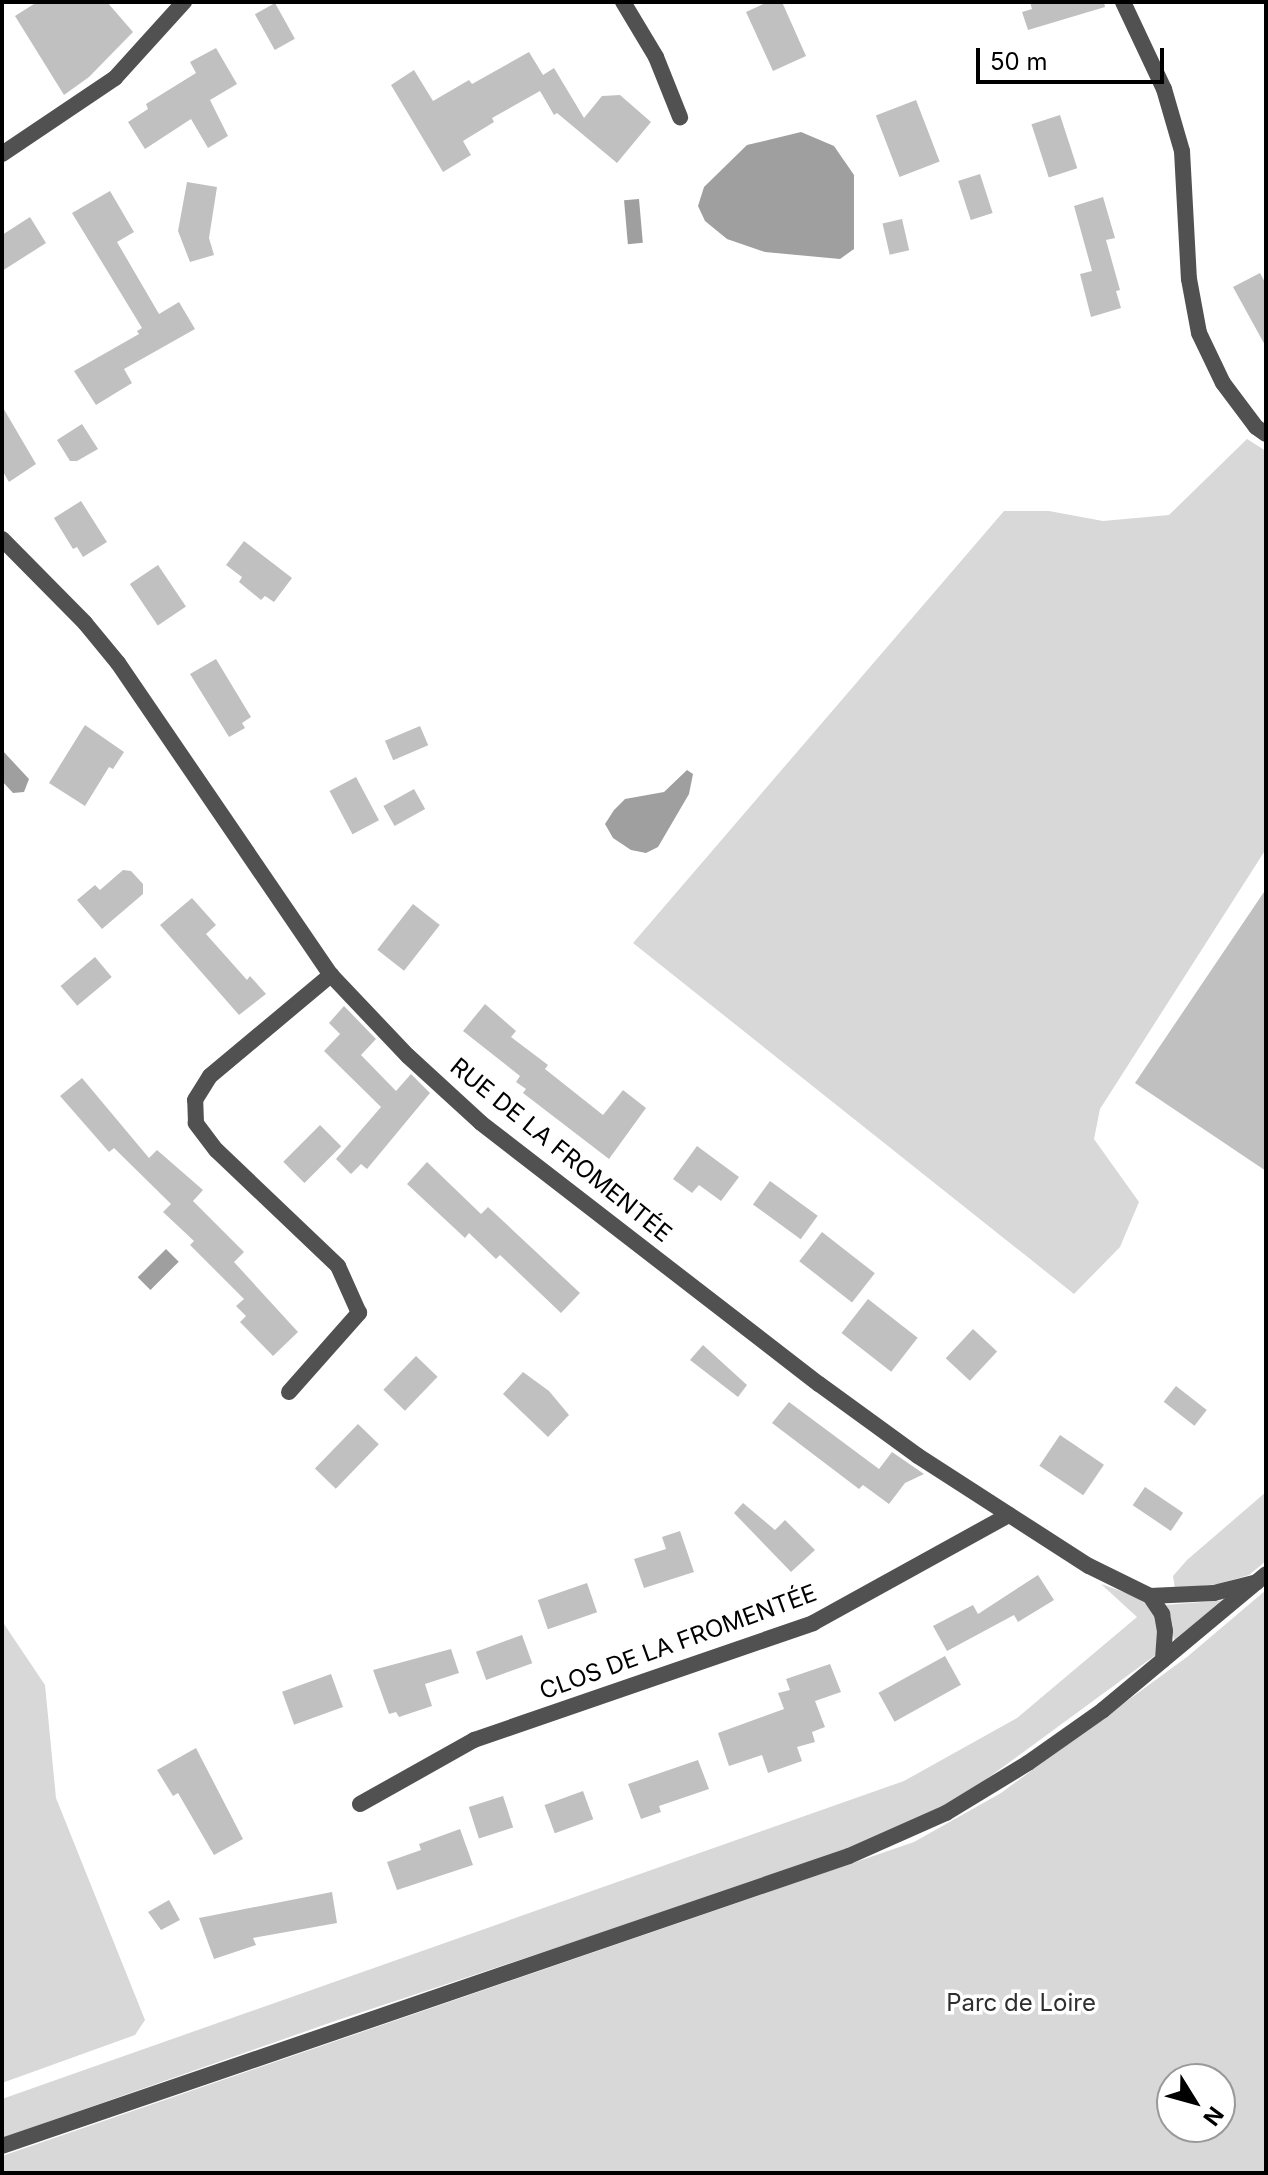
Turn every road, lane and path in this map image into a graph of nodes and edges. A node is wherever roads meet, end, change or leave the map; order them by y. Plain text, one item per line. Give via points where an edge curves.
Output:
1 (184, 2) edge
2 (623, 2) edge
3 (1123, 2) edge
4 (680, 117) dead end
5 (2, 154) edge
6 (1266, 434) edge
7 (2, 539) edge
8 (331, 975) junction
9 (289, 1392) dead end
10 (1009, 1515) junction
11 (1262, 1578) edge
12 (1150, 1596) junction
13 (1163, 1660) junction
14 (360, 1804) dead end
15 (2, 2146) edge

1 - 5 street via 115,78
2 - 4 street via 656,57
3 - 6 street via 1164,89 1182,151 1189,279 1199,333 1223,383
7 - 8 street, RUE DE LA FROMENTÉE via 118,663
8 - 9 street via 210,1076 195,1100 196,1123 209,1141 338,1266 359,1313
8 - 10 street, RUE DE LA FROMENTÉE via 481,1123 819,1384
10 - 12 street, RUE DE LA FROMENTÉE via 1089,1566
10 - 14 street, CLOS DE LA FROMENTÉE via 813,1623 474,1740
11 - 12 street, RUE DE LA FROMENTÉE via 1214,1593
11 - 13 street
12 - 13 street via 1162,1614
13 - 15 street via 1103,1710 996,1784 946,1813 849,1856

